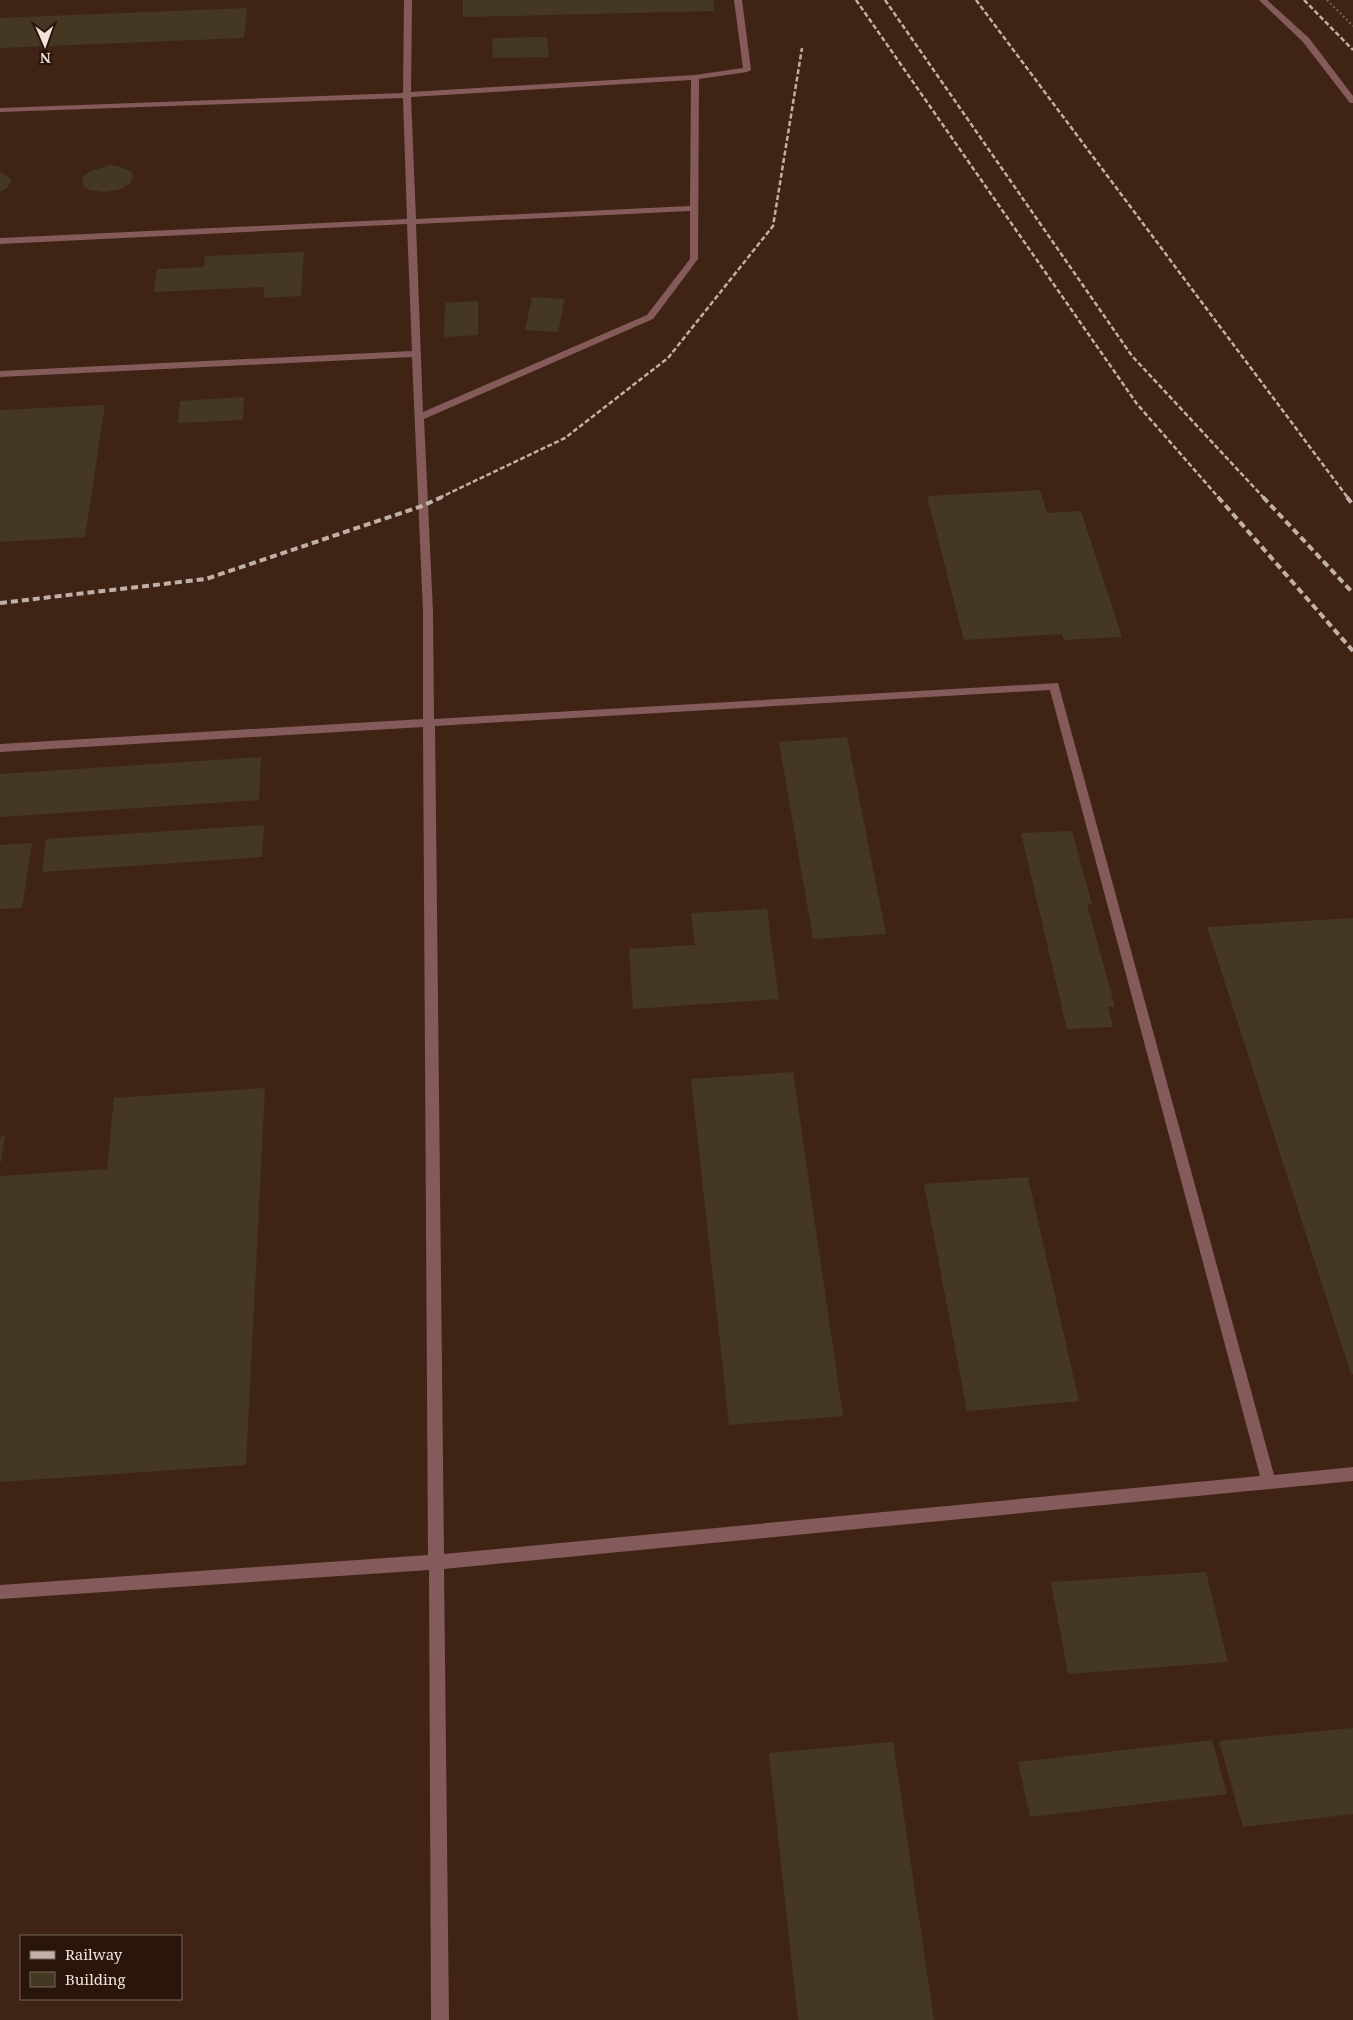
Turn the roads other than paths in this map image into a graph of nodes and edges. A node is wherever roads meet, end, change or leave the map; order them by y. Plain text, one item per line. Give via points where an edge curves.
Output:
1 (408, 0) edge
2 (738, 0) edge
3 (1262, 0) edge
4 (695, 77) junction
5 (407, 95) junction
6 (1353, 101) edge
7 (0, 110) edge
8 (694, 208) junction
9 (413, 222) junction
10 (0, 241) edge
11 (417, 354) junction
12 (0, 374) edge
13 (418, 418) junction
14 (430, 722) junction
15 (0, 748) edge
16 (1353, 1474) edge
17 (1269, 1482) junction
18 (436, 1562) junction
19 (0, 1592) edge
20 (440, 2020) edge

1 - 5 lane
2 - 4 lane via 747,70
3 - 6 lane via 1306,40
4 - 5 lane
4 - 8 lane
5 - 7 lane
5 - 9 lane
8 - 9 lane
8 - 13 lane via 694,259 650,317
9 - 10 lane
9 - 11 lane
11 - 12 lane
11 - 13 lane
13 - 14 lane
14 - 15 lane
14 - 17 lane via 1054,686
14 - 18 lane via 428,837
16 - 17 lane
17 - 18 lane
18 - 19 lane
18 - 20 lane

